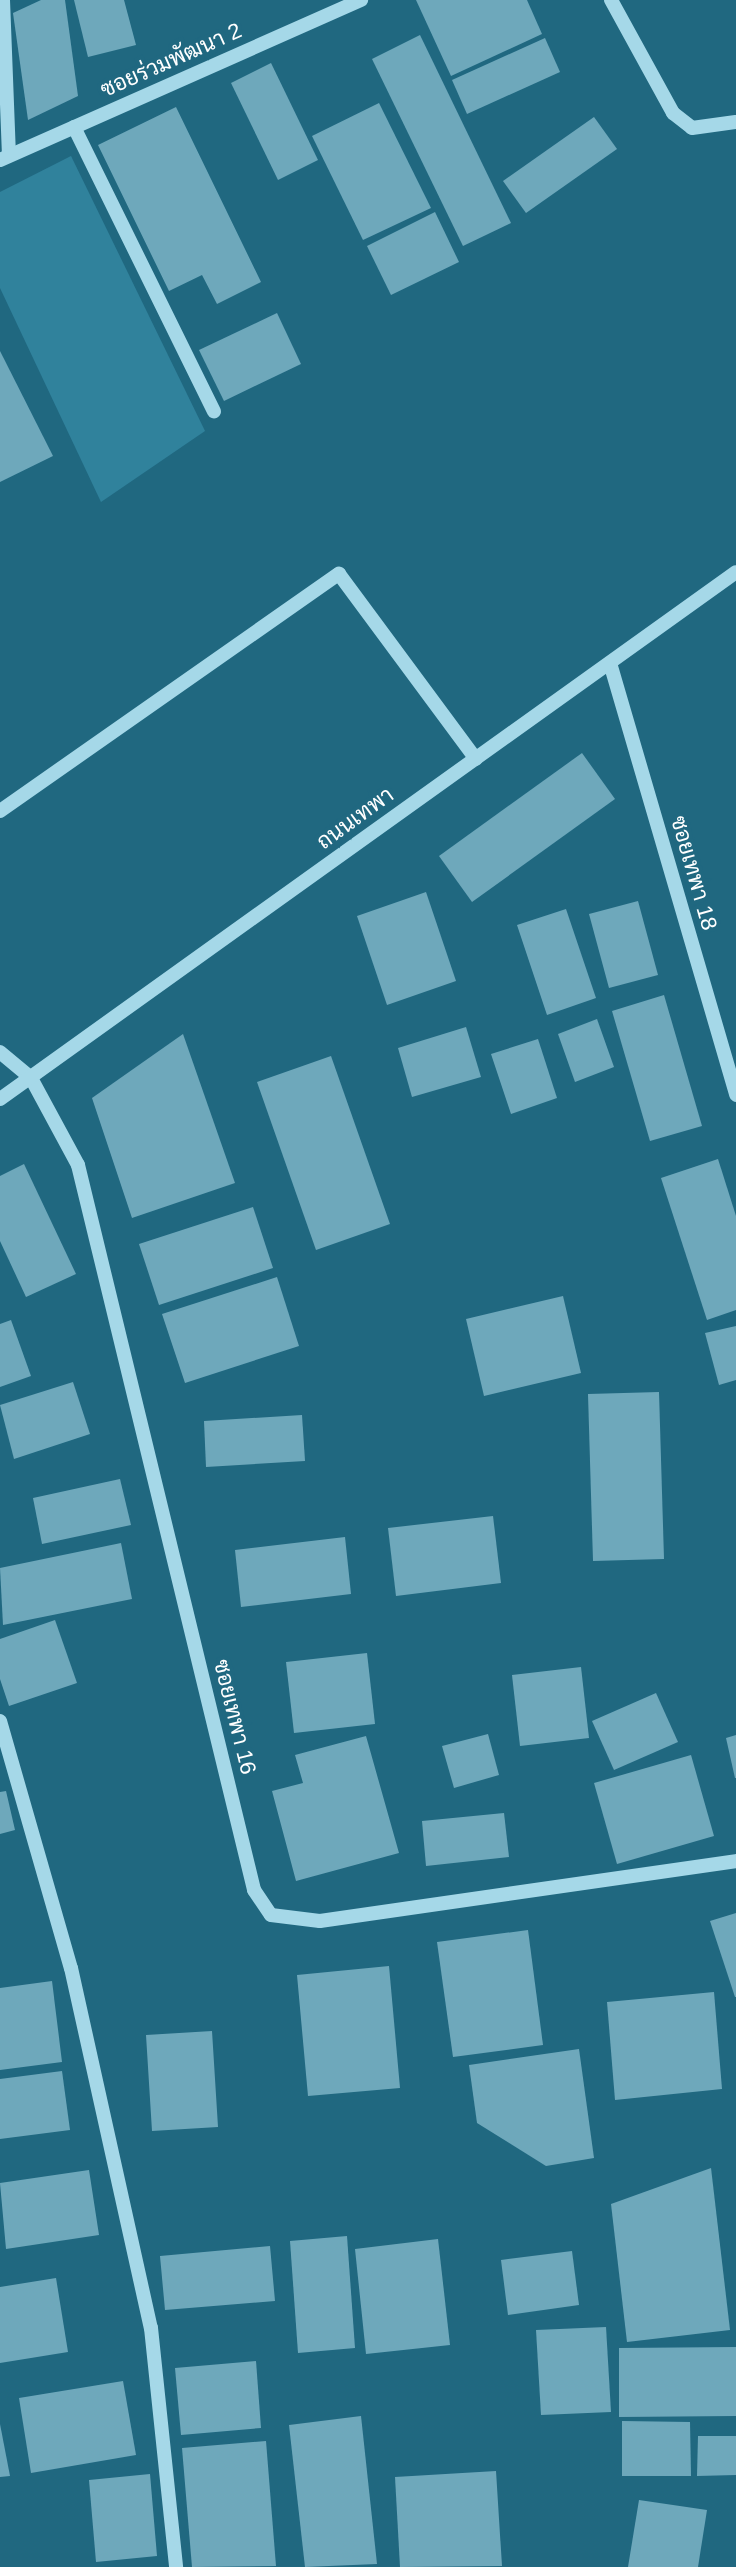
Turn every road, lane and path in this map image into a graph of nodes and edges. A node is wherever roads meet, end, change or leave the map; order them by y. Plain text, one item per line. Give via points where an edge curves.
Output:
1 (3, 0) edge
2 (361, 0) edge
3 (611, 0) edge
4 (736, 122) edge
5 (74, 127) junction
6 (5, 158) edge
7 (214, 411) dead end
8 (736, 572) edge
9 (610, 663) junction
10 (476, 759) junction
11 (0, 811) edge
12 (0, 1052) edge
13 (31, 1078) junction
14 (736, 1095) edge
15 (0, 1099) edge
16 (0, 1721) edge
17 (736, 1861) edge
18 (176, 2567) edge

1 - 6 street
2 - 5 street, ซอยร่วมพัฒนา 2
3 - 4 street via 673,113 692,128
5 - 6 street, ซอยร่วมพัฒนา 2
5 - 7 street
8 - 9 street, ถนนเทพา
9 - 10 street, ถนนเทพา
9 - 14 street, ซอยเทพา 18
10 - 11 street via 339,574
10 - 13 street, ถนนเทพา
12 - 13 street
13 - 15 street, ถนนเทพา
13 - 17 street, ซอยเทพา 16 via 78,1165 254,1890 271,1915 320,1921
16 - 18 street via 71,1968 151,2328

